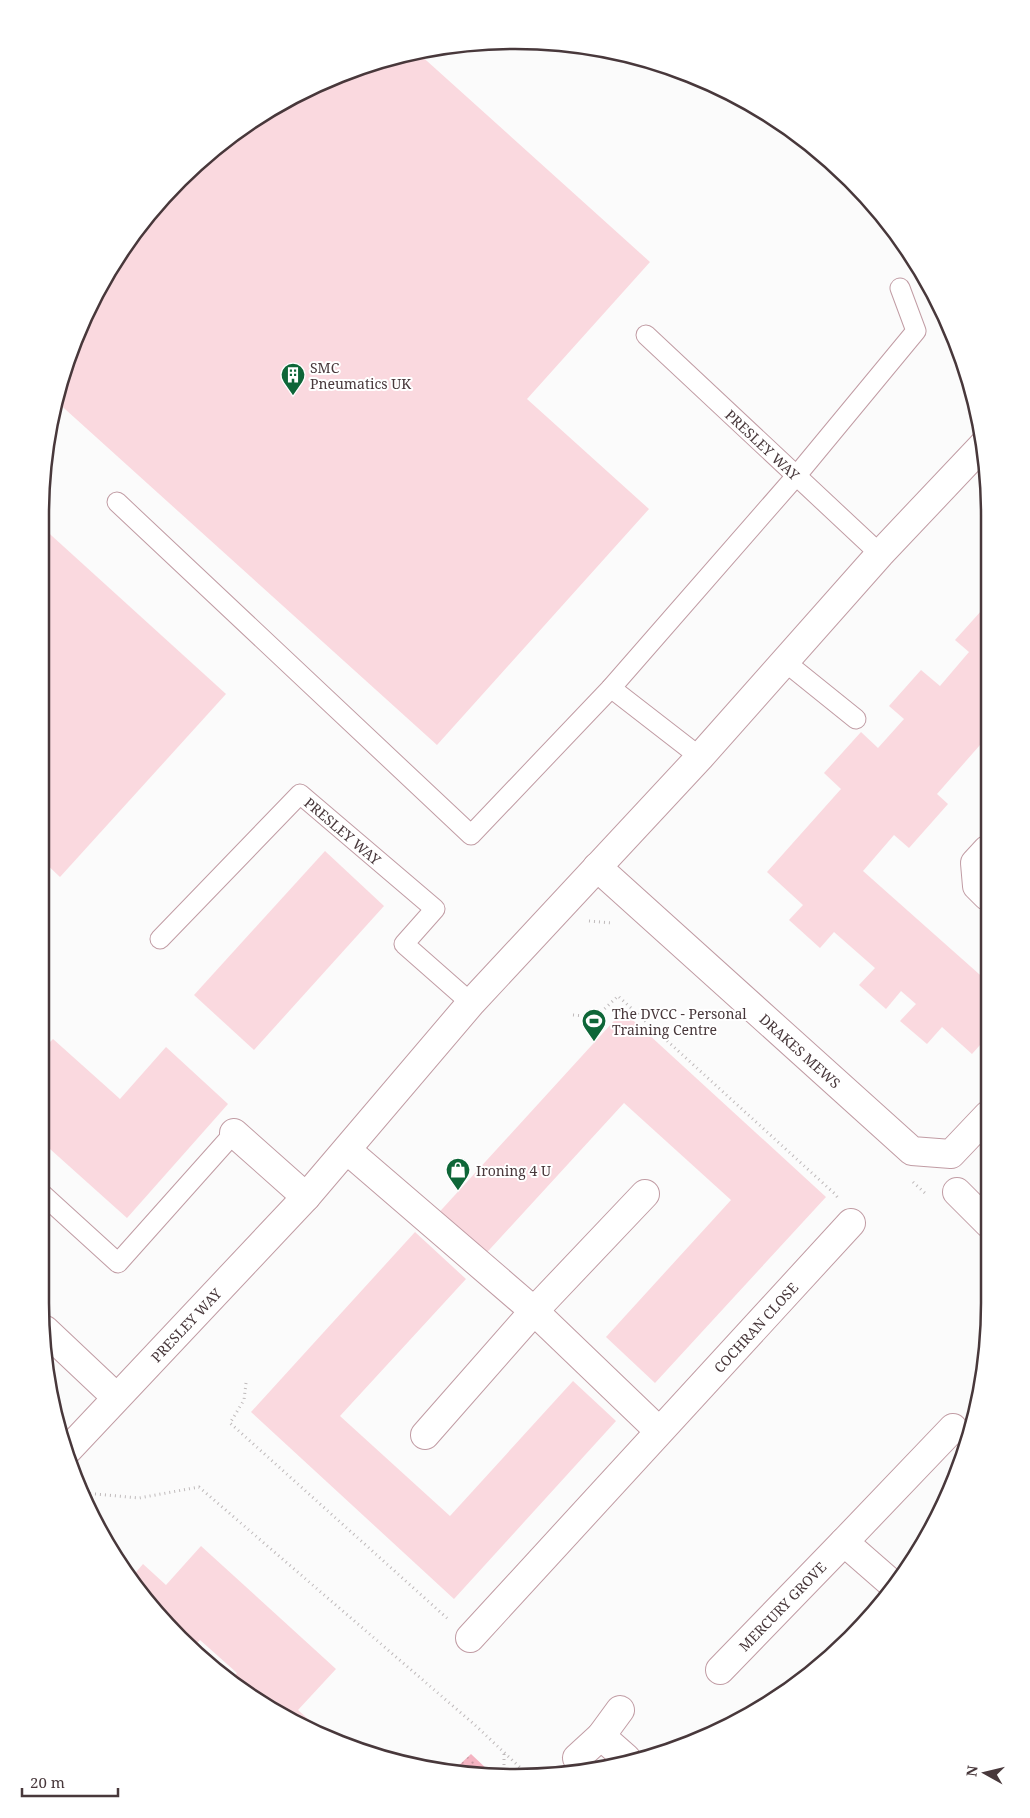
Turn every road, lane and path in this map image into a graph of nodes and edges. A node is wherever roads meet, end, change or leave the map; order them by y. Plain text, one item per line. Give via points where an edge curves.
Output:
1 (900, 288) dead end
2 (646, 335) dead end
3 (977, 452) edge
4 (797, 475) junction
5 (117, 502) dead end
6 (880, 554) junction
7 (784, 661) junction
8 (611, 688) junction
9 (856, 719) dead end
10 (700, 757) junction
11 (981, 856) edge
12 (597, 867) junction
13 (981, 890) edge
14 (160, 939) dead end
15 (470, 1003) junction
16 (573, 1015) dead end
17 (981, 1122) edge
18 (234, 1133) joint
19 (347, 1150) junction
20 (957, 1192) dead end
21 (645, 1194) dead end
22 (306, 1197) junction
23 (49, 1200) edge
24 (981, 1216) edge
25 (851, 1223) joint
26 (534, 1312) junction
27 (50, 1336) edge
28 (246, 1383) dead end
29 (116, 1397) junction
30 (953, 1428) dead end
31 (659, 1431) junction
32 (425, 1435) dead end
33 (71, 1446) edge
34 (90, 1493) edge
35 (844, 1542) junction
36 (889, 1581) edge
37 (470, 1638) joint
38 (720, 1670) dead end
39 (620, 1710) dead end
40 (601, 1736) junction
41 (504, 1753) junction
42 (624, 1756) edge
43 (577, 1758) dead end
44 (504, 1769) edge
45 (521, 1769) edge

1 - 4 lane via 916,331
2 - 4 lane, PRESLEY WAY
3 - 6 street, PRESLEY WAY
4 - 6 lane, PRESLEY WAY
4 - 8 lane
5 - 8 lane via 471,835
6 - 7 street, PRESLEY WAY
7 - 9 lane
7 - 10 street, PRESLEY WAY
8 - 10 lane
10 - 12 street, PRESLEY WAY
11 - 13 street via 975,863 977,886
12 - 15 street, PRESLEY WAY
12 - 17 street, DRAKES MEWS via 912,1151 951,1154
14 - 15 lane, PRESLEY WAY via 300,794 435,909 404,944
15 - 19 street, PRESLEY WAY
16 - 25 path via 596,1017 618,996 835,1194
18 - 22 street
18 - 23 lane via 118,1263
19 - 22 street, PRESLEY WAY
19 - 26 street
20 - 24 street
21 - 26 street
22 - 29 street, PRESLEY WAY
25 - 31 street, COCHRAN CLOSE
26 - 31 street
26 - 32 street
27 - 29 street
28 - 37 path via 244,1400 230,1423
29 - 33 street, PRESLEY WAY
30 - 35 street, MERCURY GROVE
31 - 37 street, COCHRAN CLOSE
34 - 41 path via 139,1498 199,1487
35 - 36 street
35 - 38 street, MERCURY GROVE
39 - 40 street
40 - 42 street
40 - 43 street
41 - 44 path
41 - 45 path

